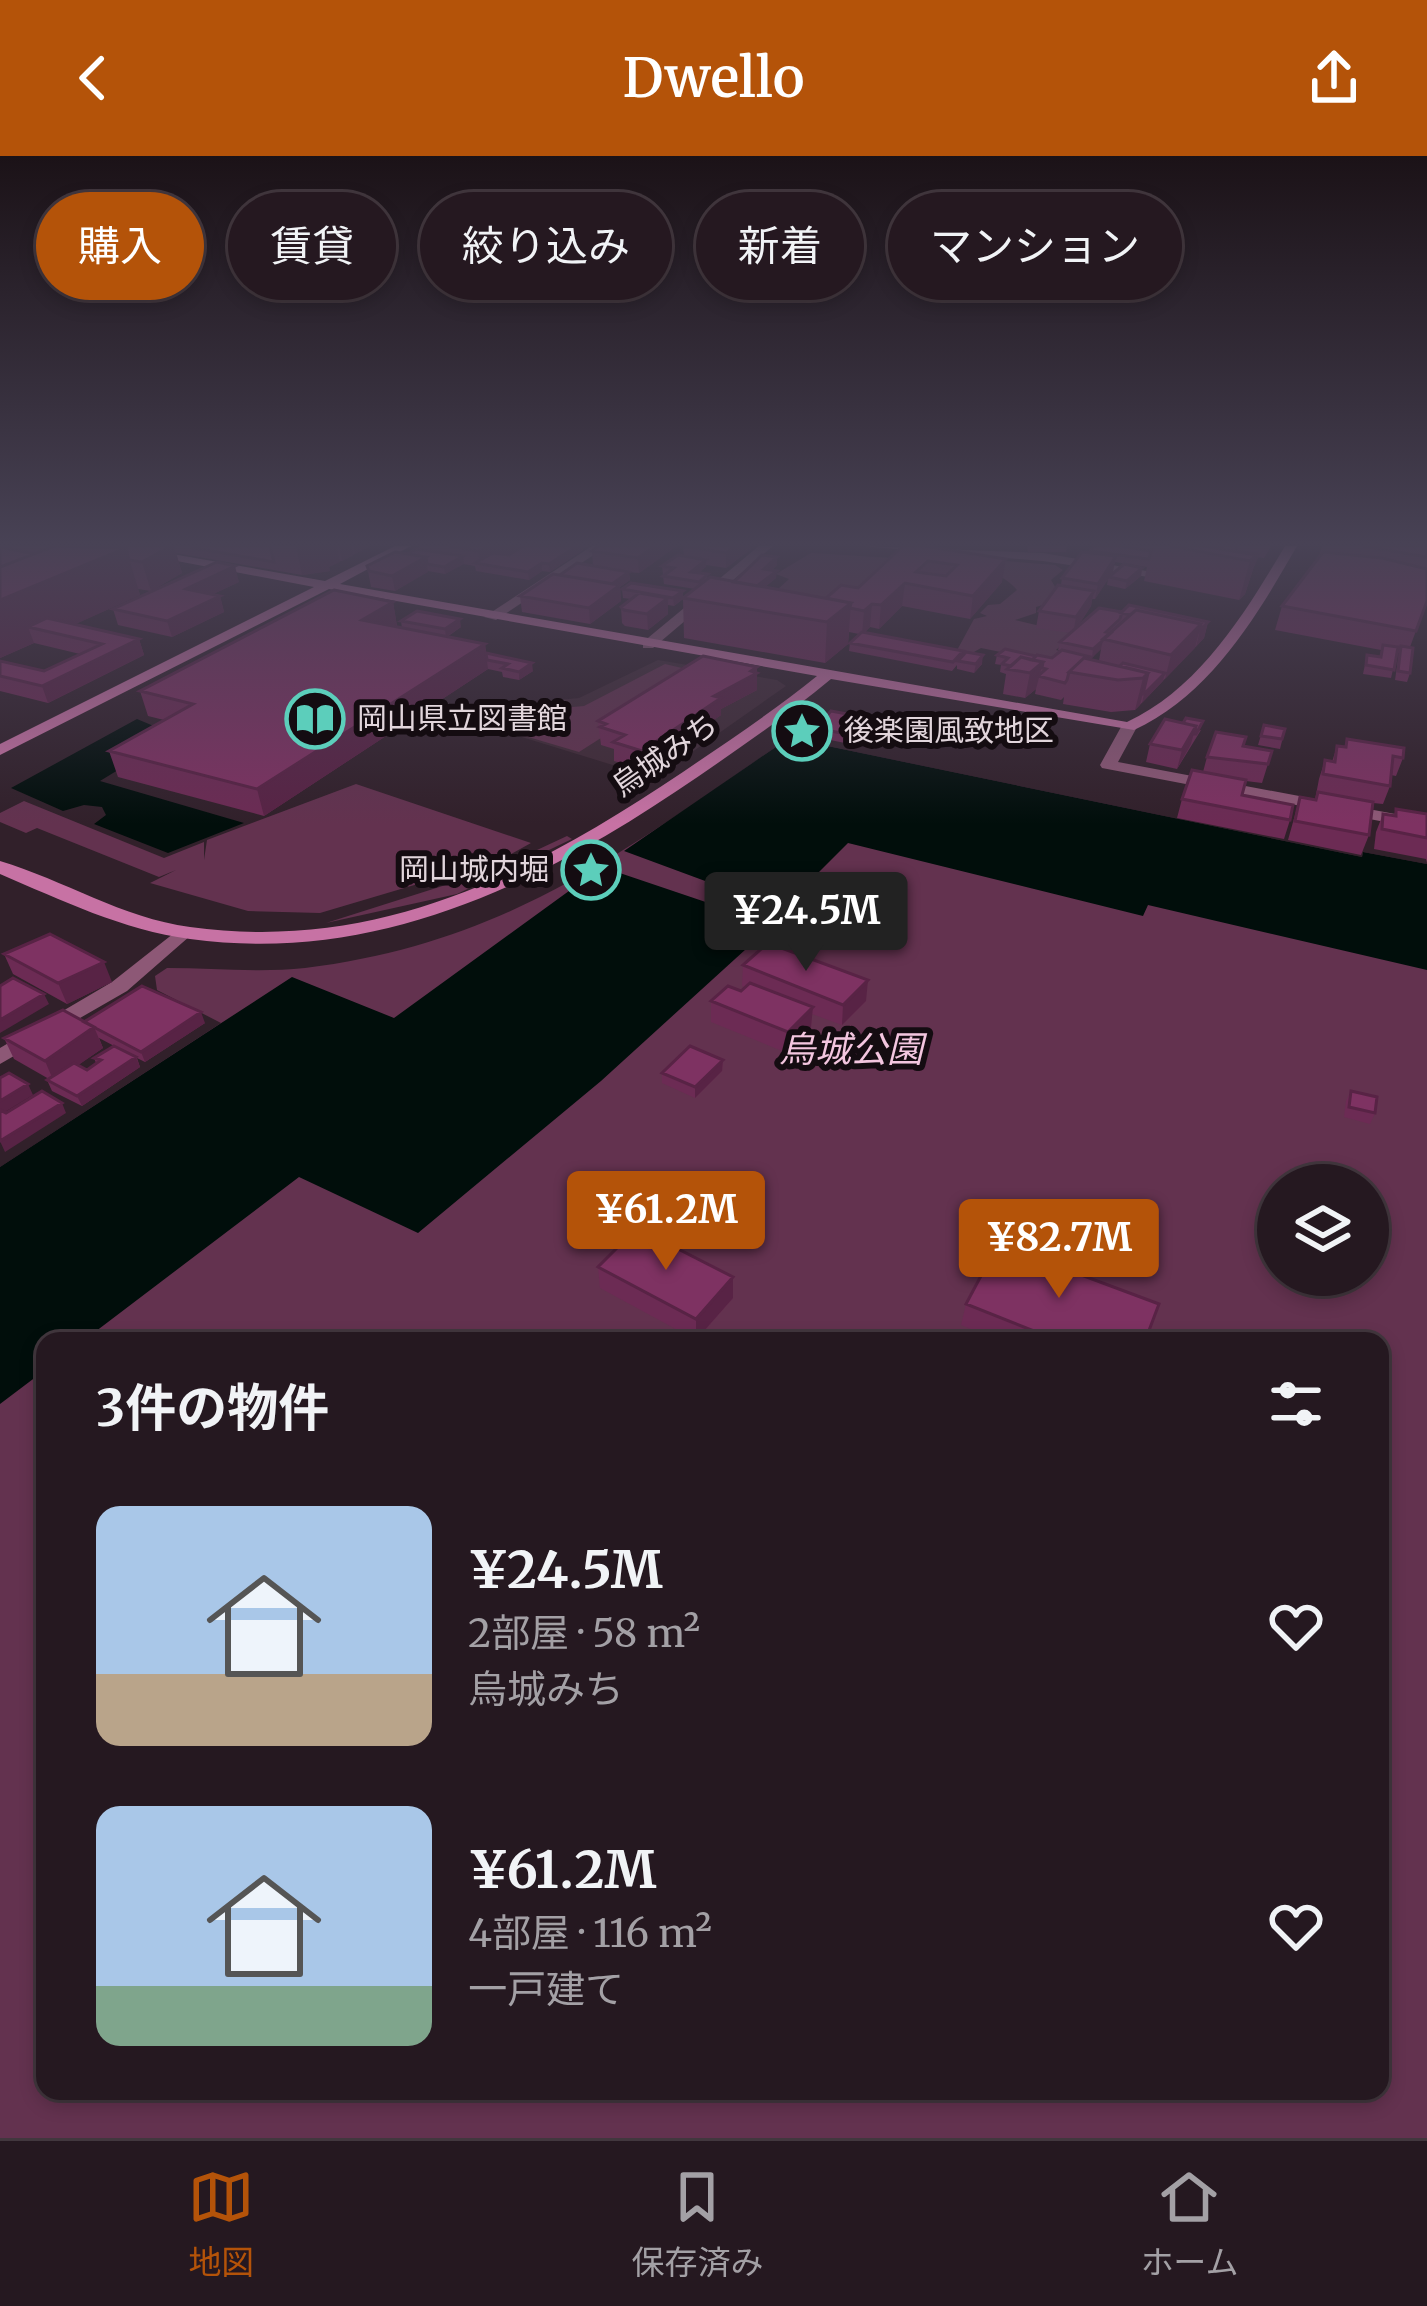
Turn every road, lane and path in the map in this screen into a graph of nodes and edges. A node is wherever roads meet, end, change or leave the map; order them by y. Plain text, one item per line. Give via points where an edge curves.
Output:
1 (222, 638) edge
2 (612, 638) edge
3 (656, 638) edge
4 (1229, 638) edge
5 (648, 645) junction
6 (826, 676) junction
7 (1129, 727) junction
8 (0, 750) edge
9 (1427, 825) edge
10 (0, 867) edge
11 (183, 932) junction
12 (0, 1057) edge

1 - 8 street
2 - 5 street
3 - 5 street
4 - 7 street via 1155,719
5 - 6 street
6 - 7 street
6 - 11 street, 烏城みち via 609,830 457,906 304,938
7 - 9 street via 1108,765
10 - 11 street, 烏城みち via 104,911
11 - 12 street via 117,990

